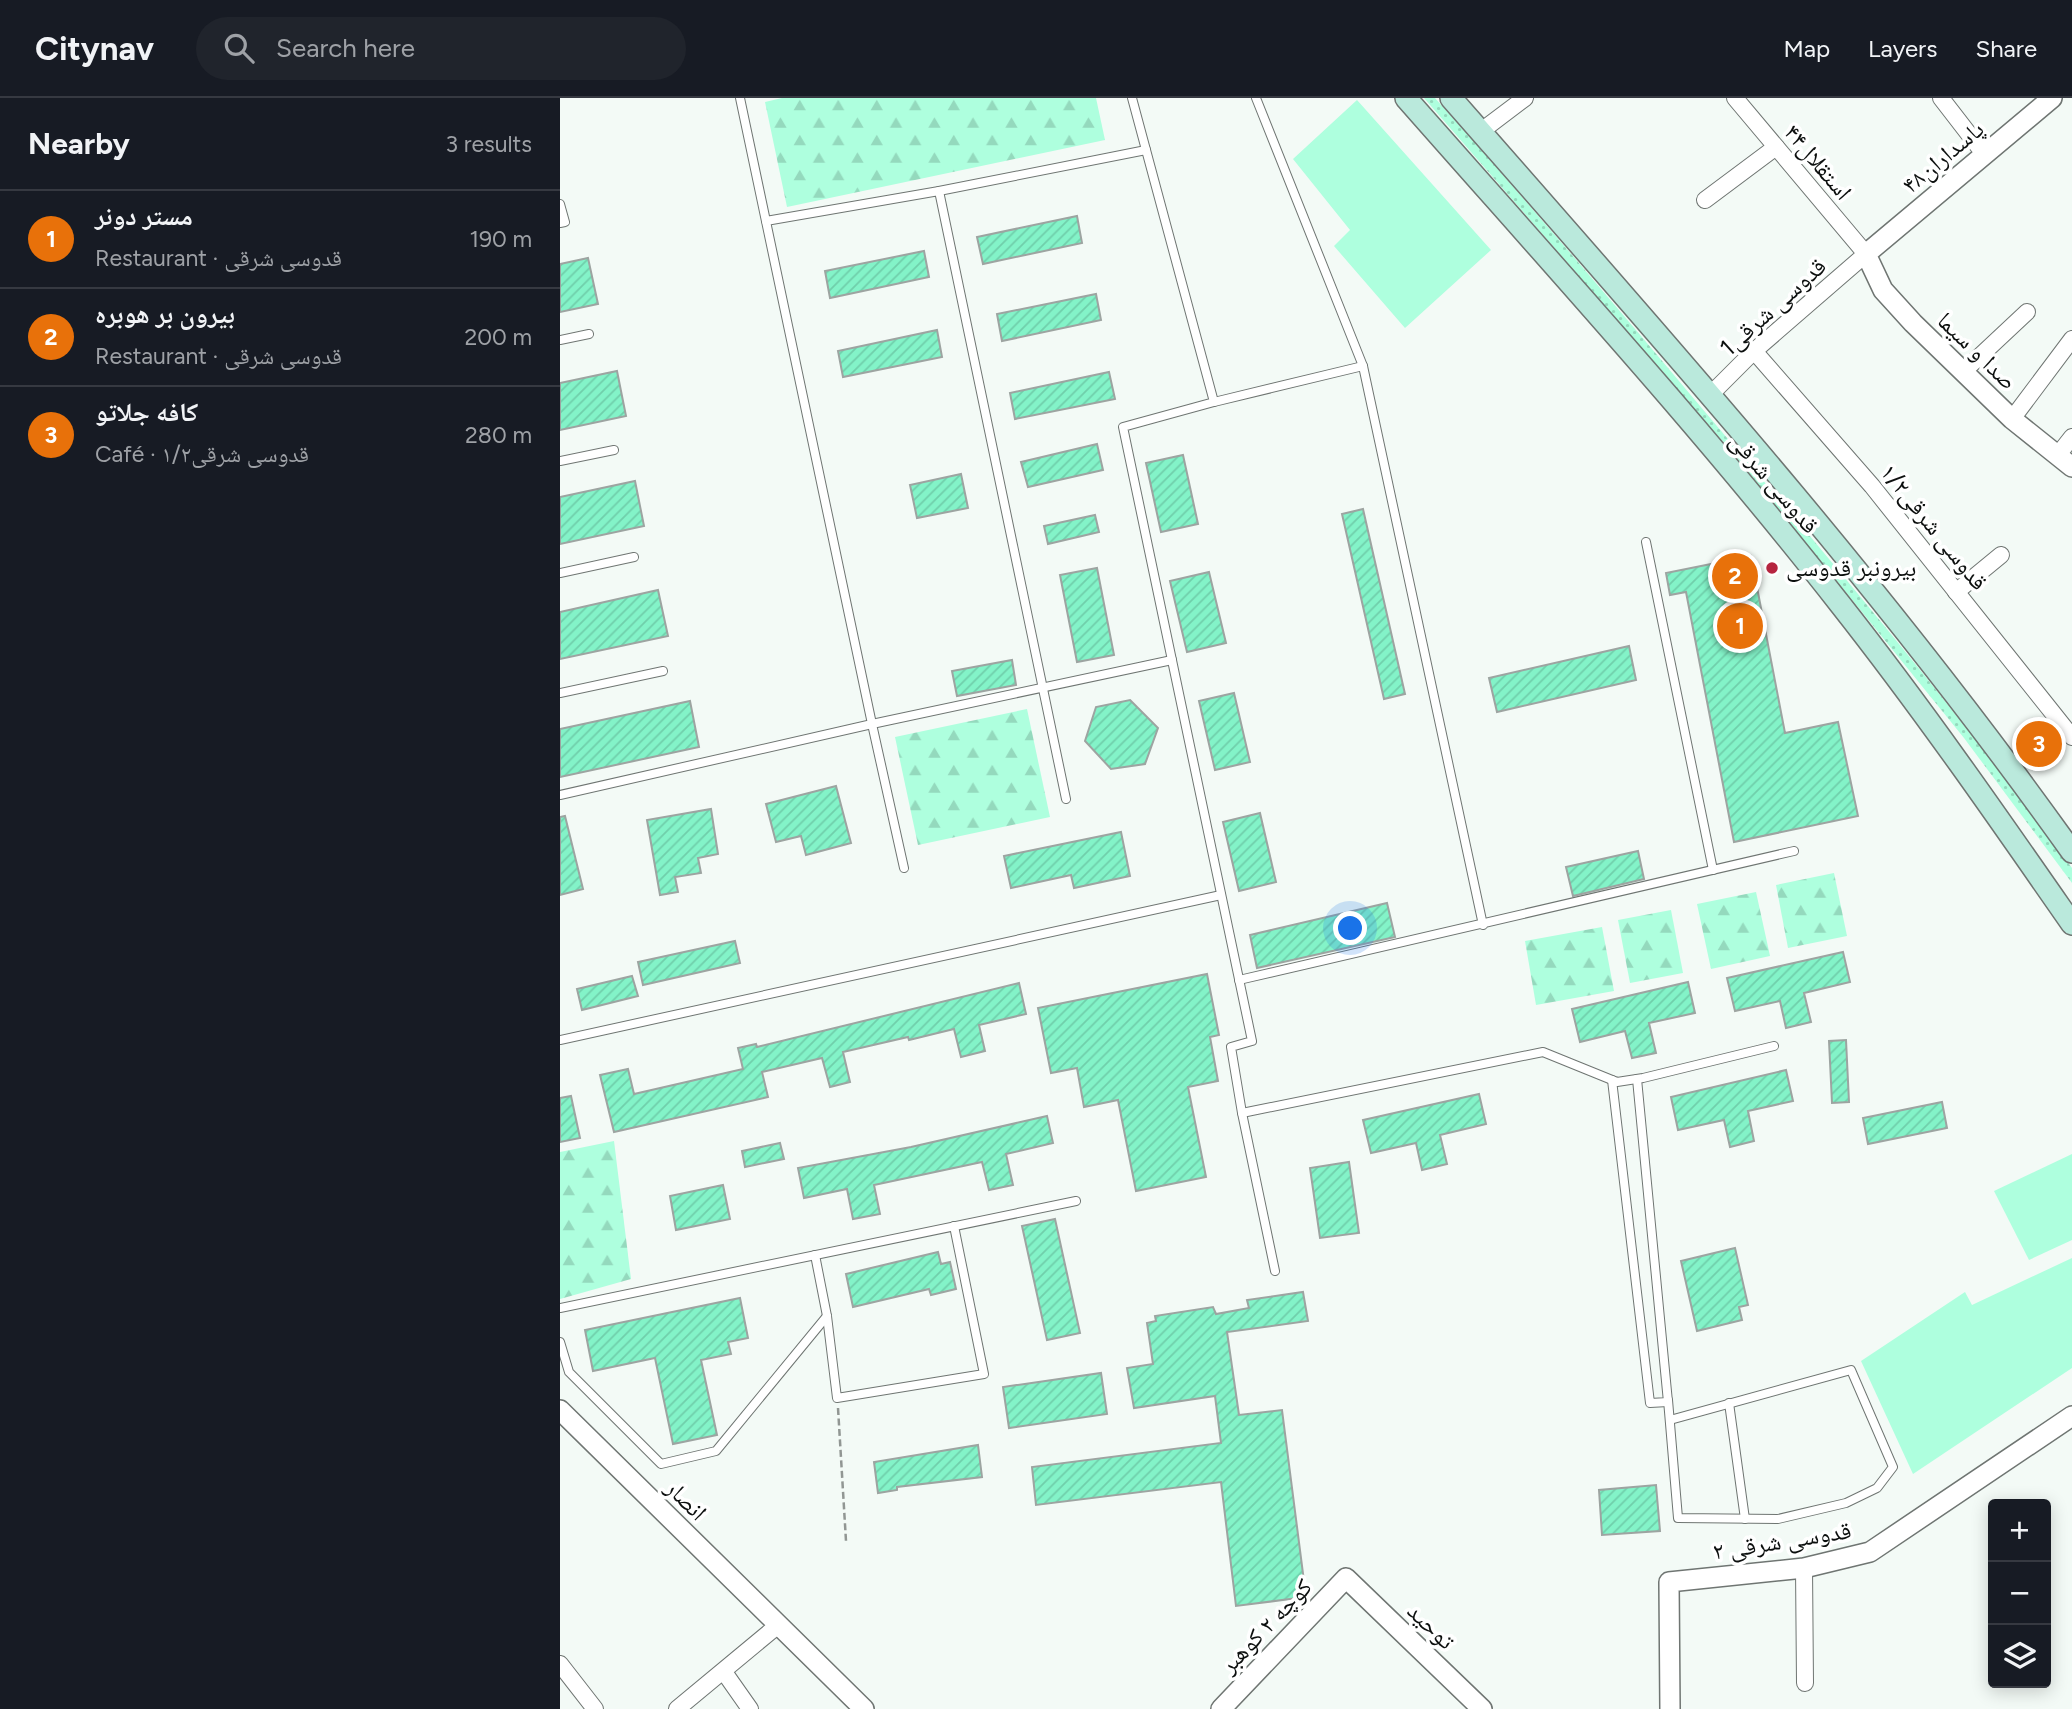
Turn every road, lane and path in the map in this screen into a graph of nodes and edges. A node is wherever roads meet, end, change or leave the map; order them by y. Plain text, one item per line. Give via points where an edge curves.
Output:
1 (740, 98) edge
2 (1132, 98) edge
3 (1256, 98) edge
4 (1406, 98) edge
5 (1451, 98) edge
6 (1525, 98) edge
7 (1735, 98) edge
8 (1941, 98) edge
9 (2052, 98) edge
10 (1480, 132) junction
11 (1776, 148) junction
12 (1146, 150) junction
13 (1985, 155) junction
14 (939, 191) junction
15 (1705, 200) dead end
16 (560, 204) edge
17 (766, 221) junction
18 (560, 223) edge
19 (1866, 254) junction
20 (2027, 312) dead end
21 (589, 334) dead end
22 (2072, 339) edge
23 (560, 340) edge
24 (1754, 351) junction
25 (1363, 366) junction
26 (1964, 371) junction
27 (1711, 394) junction
28 (1214, 402) junction
29 (2012, 419) junction
30 (2072, 437) edge
31 (614, 450) dead end
32 (560, 461) edge
33 (2065, 462) edge
34 (1646, 542) dead end
35 (2001, 555) dead end
36 (634, 557) dead end
37 (560, 573) edge
38 (1956, 592) junction
39 (1172, 660) junction
40 (663, 671) dead end
41 (1043, 688) junction
42 (560, 693) edge
43 (872, 724) junction
44 (2072, 737) edge
45 (560, 795) edge
46 (1066, 799) dead end
47 (1794, 851) dead end
48 (2072, 852) edge
49 (904, 868) dead end
50 (1713, 870) junction
51 (1222, 895) junction
52 (2072, 924) edge
53 (1483, 925) junction
54 (1239, 979) junction
55 (560, 1040) edge
56 (1774, 1046) dead end
57 (1637, 1079) junction
58 (1612, 1080) junction
59 (1242, 1114) junction
60 (1076, 1202) dead end
61 (954, 1226) junction
62 (815, 1255) junction
63 (1275, 1271) dead end
64 (560, 1308) edge
65 (827, 1316) junction
66 (560, 1342) edge
67 (838, 1398) junction
68 (1668, 1401) junction
69 (1729, 1404) junction
70 (560, 1410) edge
71 (2072, 1416) edge
72 (1670, 1420) junction
73 (1745, 1519) junction
74 (846, 1541) dead end
75 (1804, 1568) junction
76 (1346, 1578) joint
77 (777, 1626) junction
78 (560, 1664) edge
79 (724, 1672) junction
80 (1805, 1683) dead end
81 (595, 1709) edge
82 (677, 1709) edge
83 (750, 1709) edge
84 (864, 1709) edge
85 (1221, 1709) edge
86 (1482, 1709) edge
87 (1670, 1709) edge

1 - 17 lane
2 - 12 lane
3 - 25 lane
4 - 52 main road, قدوسی شرقی via 1676,405 1840,603 1964,768
5 - 10 main road, قدوسی شرقی
6 - 10 street
7 - 11 street, استقلال۴۴
8 - 13 street
9 - 13 street, پاسداران۴۸
10 - 27 main road, قدوسی شرقی
11 - 15 street
11 - 19 street, استقلال۴۴
12 - 14 lane
12 - 28 lane
13 - 19 street, پاسداران۴۸
14 - 17 lane
14 - 41 lane
16 - 18 lane via 565,222
17 - 43 lane
19 - 24 street, 1قدوسی شرقی
19 - 26 street, صدا و سیما via 1883,290
20 - 26 street
21 - 23 lane
22 - 29 street
24 - 27 street, 1قدوسی شرقی
24 - 38 street, قدوسی شرقی۱/۲ via 1872,486
25 - 28 lane
25 - 53 lane
26 - 29 street, صدا و سیما
27 - 48 main road, قدوسی شرقی via 1996,745
28 - 39 lane via 1123,426
29 - 33 street, صدا و سیما
30 - 33 street
31 - 32 lane
34 - 50 lane
35 - 38 street
36 - 37 lane
38 - 44 street, قدوسی شرقی۱/۲
39 - 41 lane
39 - 51 lane
40 - 42 lane
41 - 43 lane
41 - 46 lane
43 - 45 lane
43 - 49 lane
47 - 50 lane
50 - 53 lane
51 - 54 lane
51 - 55 lane
53 - 54 lane
54 - 59 lane via 1252,1041 1231,1047
56 - 57 lane
57 - 58 lane
57 - 68 lane
58 - 59 lane via 1543,1052
58 - 68 lane via 1650,1403
59 - 63 lane
60 - 61 lane
61 - 62 lane
61 - 67 lane via 984,1374
62 - 64 lane
62 - 65 lane
65 - 66 lane via 716,1451 661,1464 569,1372
65 - 67 lane
67 - 74 path
68 - 72 lane
69 - 72 lane
69 - 73 lane
69 - 73 lane via 1851,1370 1893,1467 1877,1488 1846,1503 1778,1519
70 - 77 street, انصار
71 - 75 street, قدوسی شرقی ۲ via 1870,1552
72 - 73 lane via 1678,1518
75 - 80 street
75 - 87 street, قدوسی شرقی ۲ via 1668,1582
76 - 85 street, کوچه ۲ کوهبر
76 - 86 street, توحید
77 - 79 street
77 - 84 street, انصار
78 - 81 street
79 - 82 street
79 - 83 street

